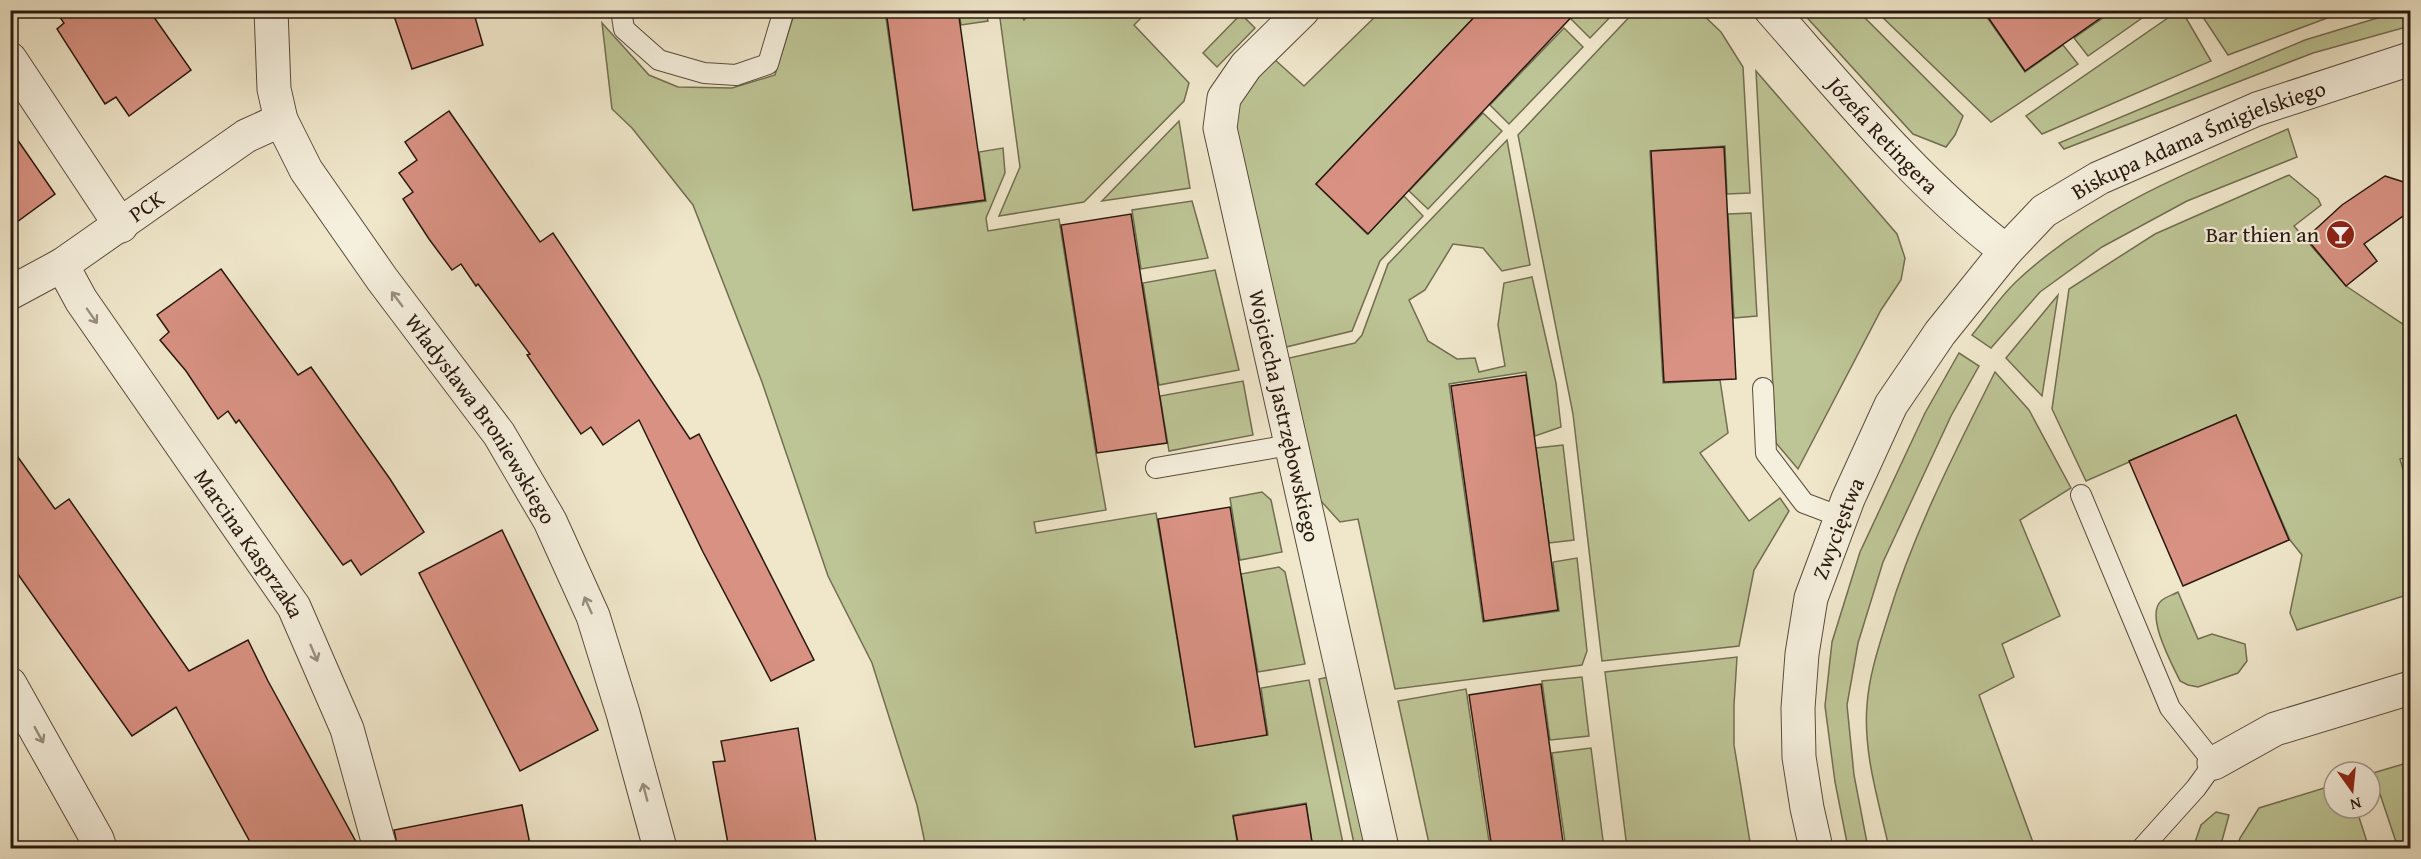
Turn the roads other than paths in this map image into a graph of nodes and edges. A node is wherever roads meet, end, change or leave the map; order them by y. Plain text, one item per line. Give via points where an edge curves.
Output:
1 (271, 10) edge
2 (621, 10) edge
3 (784, 10) edge
4 (1304, 10) edge
5 (1771, 10) edge
6 (10, 59) edge
7 (2410, 59) edge
8 (282, 120) junction
9 (121, 226) junction
10 (2006, 251) junction
11 (62, 266) junction
12 (10, 294) edge
13 (1763, 388) dead end
14 (1290, 445) junction
15 (1156, 468) dead end
16 (2081, 495) dead end
17 (1841, 517) junction
18 (10, 684) edge
19 (2410, 688) edge
20 (2214, 763) junction
21 (100, 849) edge
22 (380, 849) edge
23 (660, 849) edge
24 (1382, 849) edge
25 (1816, 849) edge
26 (2142, 849) edge

1 - 8 street, Władysława Broniewskiego via 274,89
2 - 3 lane via 624,29 659,60 704,73 736,75 768,64
4 - 14 street, Wojciecha Jastrzębowskiego via 1246,66 1224,98 1220,128
5 - 10 street, Józefa Retingera via 1887,141
6 - 9 street
7 - 10 street, Biskupa Adama Śmigielskiego via 2257,109 2099,178 2044,211
8 - 9 street, PCK via 246,136
23 -> 8 street, Władysława Broniewskiego via 593,616 550,521 499,434 306,170
9 - 11 street, PCK
10 - 17 street, Zwycięstwa via 1940,333 1892,405
11 - 12 street, PCK
11 -> 22 street, Marcina Kasprzaka via 81,300 294,607 347,729
13 - 17 lane via 1766,453 1804,503
14 - 15 lane
14 - 24 street, Wojciecha Jastrzębowskiego
16 - 20 lane via 2170,708
17 - 25 street, Zwycięstwa via 1811,598 1802,654 1799,758
18 -> 21 street
19 - 20 street via 2275,729
20 - 26 lane

